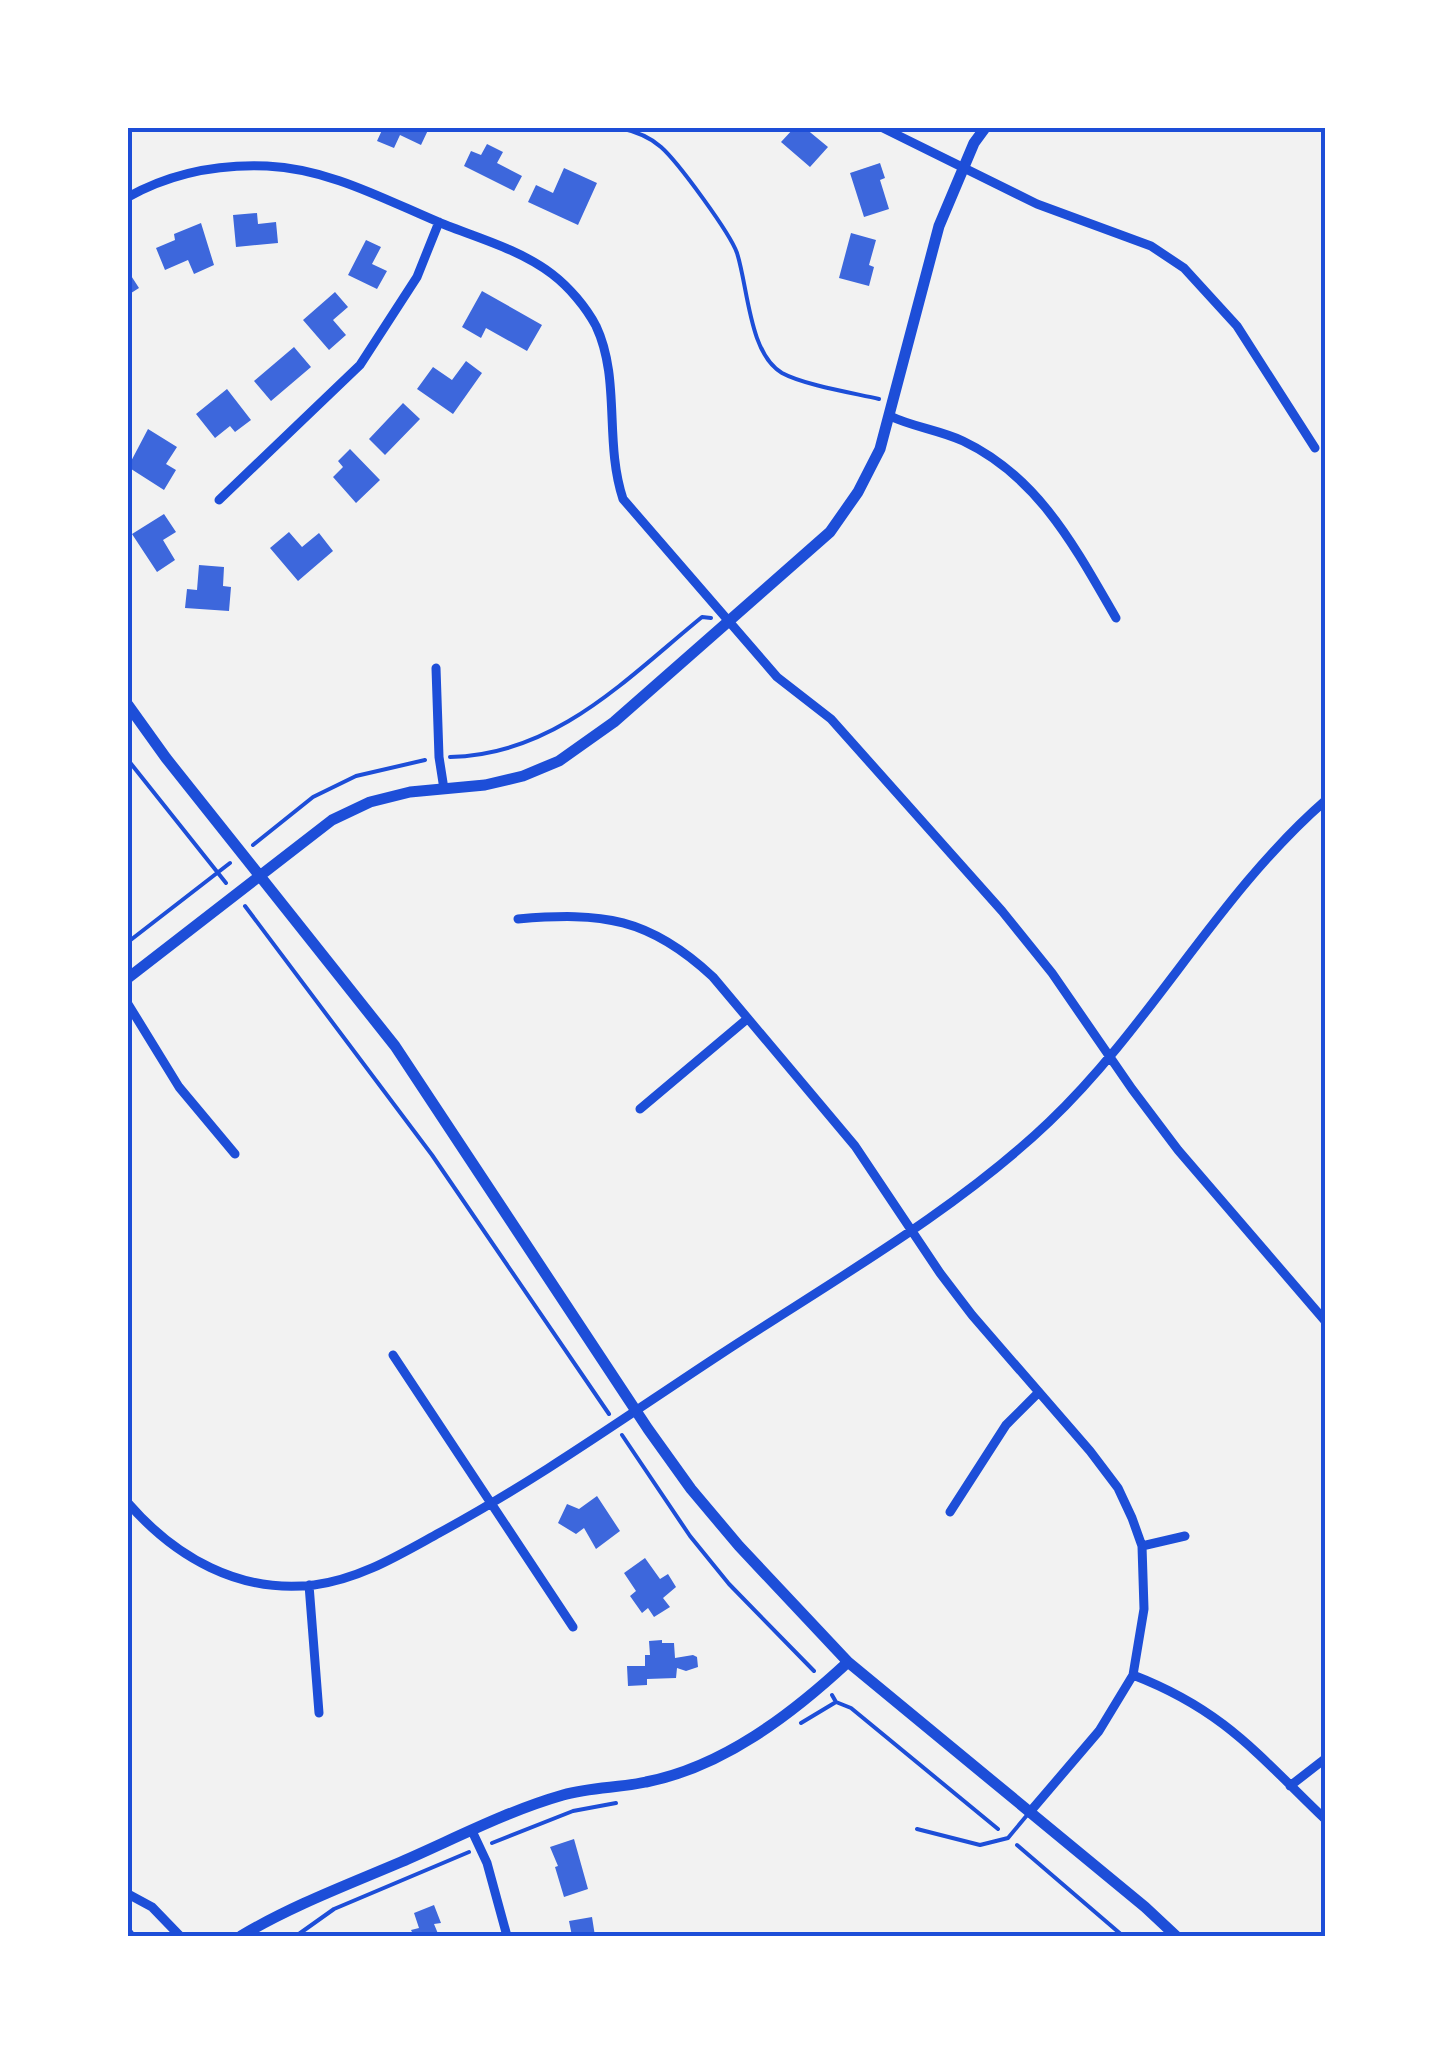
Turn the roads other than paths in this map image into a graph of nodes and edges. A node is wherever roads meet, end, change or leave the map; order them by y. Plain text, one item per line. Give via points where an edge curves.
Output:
1 (883, 128) edge
2 (985, 128) edge
3 (964, 168) junction
4 (128, 197) edge
5 (439, 222) junction
6 (892, 410) junction
7 (1315, 448) dead end
8 (219, 500) dead end
9 (1116, 618) dead end
10 (730, 622) junction
11 (436, 668) dead end
12 (128, 706) edge
13 (444, 789) junction
14 (1326, 800) edge
15 (260, 874) junction
16 (518, 919) dead end
17 (128, 978) edge
18 (128, 1004) edge
19 (747, 1019) junction
20 (1109, 1056) junction
21 (640, 1109) dead end
22 (235, 1154) dead end
23 (909, 1230) junction
24 (1326, 1322) edge
25 (394, 1355) dead end
26 (1039, 1392) junction
27 (636, 1410) junction
28 (128, 1503) edge
29 (492, 1504) junction
30 (950, 1512) dead end
31 (1184, 1536) dead end
32 (1142, 1546) junction
33 (310, 1585) junction
34 (573, 1627) dead end
35 (848, 1662) junction
36 (1133, 1675) junction
37 (319, 1713) dead end
38 (1326, 1758) edge
39 (1290, 1786) junction
40 (1029, 1813) junction
41 (1326, 1820) edge
42 (917, 1830) dead end
43 (472, 1831) junction
44 (128, 1894) edge
45 (180, 1936) edge
46 (241, 1936) edge
47 (507, 1936) edge
48 (1176, 1936) edge

1 - 3 street
2 - 3 street
3 - 6 street via 939,226
3 - 7 street via 1151,246 1184,268 1237,326
4 - 5 street via 185,173 270,166 354,185
5 - 8 street via 417,277 360,365
5 - 10 street via 521,255 577,298 596,327 606,361 613,471 622,499
6 - 9 street via 962,440 1024,483 1061,527
6 - 10 street via 880,449 830,532
10 - 13 street via 559,761 523,776
10 - 20 street via 777,677 832,719 1002,911
11 - 13 street
12 - 15 street
13 - 15 street via 357,808
14 - 20 street via 1254,870
15 - 17 street
15 - 27 street via 395,1046
16 - 19 street via 589,915 657,935 687,953
18 - 22 street via 179,1087
19 - 21 street
19 - 23 street via 854,1146
20 - 23 street via 1046,1125
20 - 24 street via 1178,1150
23 - 26 street
23 - 27 street
25 - 29 street
26 - 30 street via 1006,1425
26 - 32 street via 1118,1488
27 - 29 street
27 - 35 street via 691,1489
28 - 33 street via 151,1530 217,1572 254,1583
29 - 33 street via 370,1570
29 - 34 street
31 - 32 street
32 - 36 street via 1144,1609
33 - 37 street
35 - 40 street
35 - 43 street via 763,1730 694,1767 567,1794
36 - 39 street via 1208,1711 1245,1738
36 - 40 street via 1099,1732
38 - 39 street
39 - 41 street
40 - 42 lane via 1008,1838 980,1845
40 - 48 street
43 - 46 street
43 - 47 street
44 - 45 street

